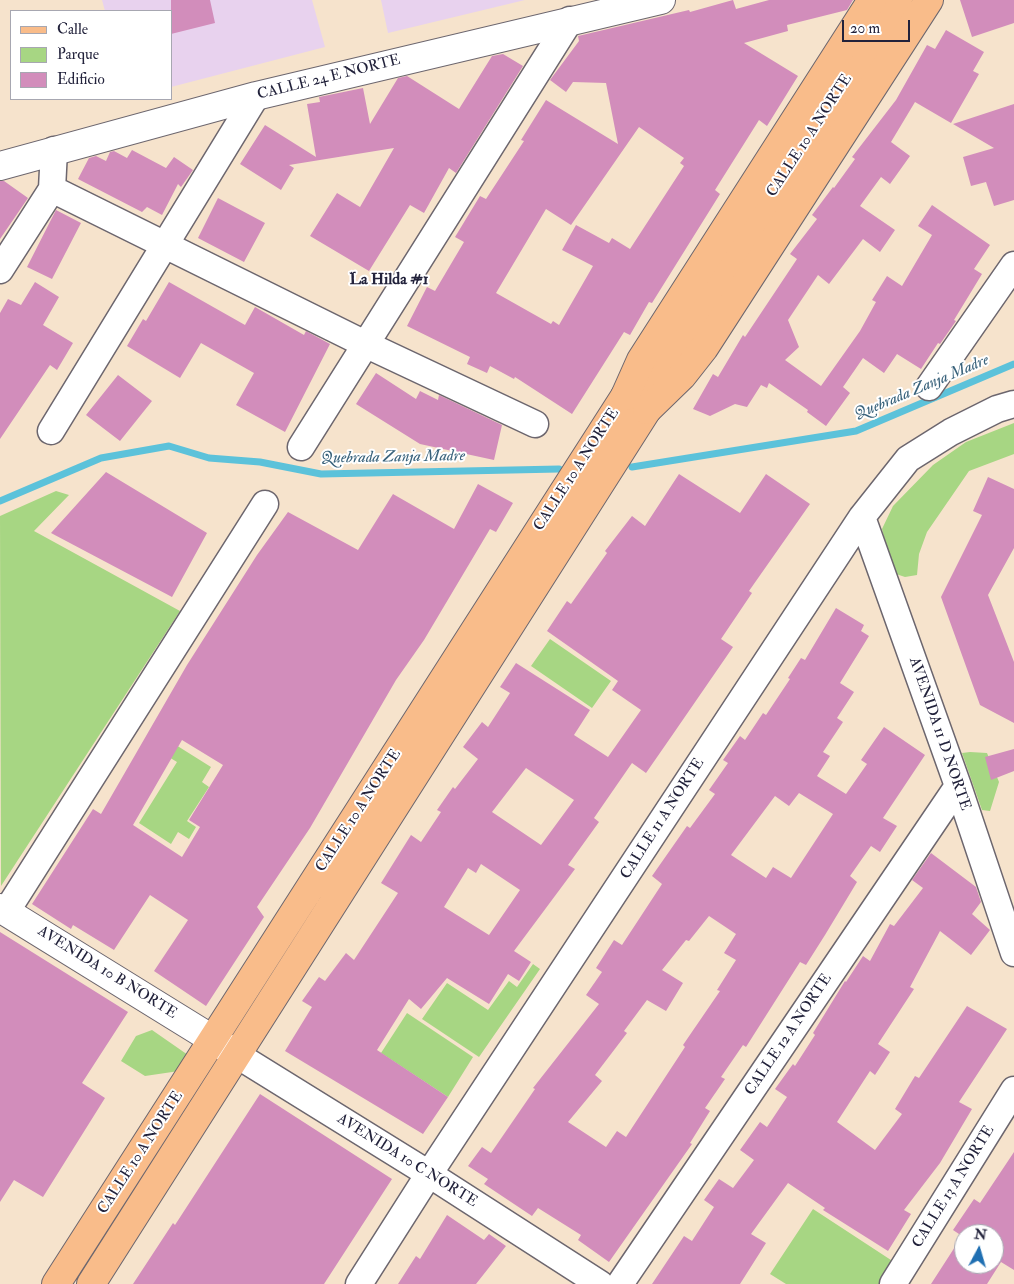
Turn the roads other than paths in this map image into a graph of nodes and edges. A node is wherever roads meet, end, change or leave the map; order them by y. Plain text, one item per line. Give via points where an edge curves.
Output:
1 (660, 0) edge
2 (872, 0) edge
3 (898, 0) edge
4 (929, 0) edge
5 (570, 20) junction
6 (256, 96) junction
7 (54, 150) junction
8 (0, 166) edge
9 (52, 189) junction
10 (163, 245) junction
11 (1014, 264) edge
12 (0, 270) edge
13 (365, 344) junction
14 (929, 387) dead end
15 (636, 403) junction
16 (1014, 404) edge
17 (536, 424) dead end
18 (51, 431) dead end
19 (611, 442) junction
20 (301, 447) dead end
21 (265, 504) dead end
22 (862, 517) junction
23 (958, 786) junction
24 (3, 910) edge
25 (1014, 953) edge
26 (213, 1039) junction
27 (237, 1055) junction
28 (1014, 1090) edge
29 (429, 1174) junction
30 (56, 1284) edge
31 (91, 1284) edge
32 (359, 1284) edge
33 (600, 1284) edge
34 (620, 1284) edge
35 (893, 1284) edge

1 - 5 street, CALLE 24 E NORTE
2 - 15 main road via 641,360
3 - 15 main road, CALLE 10 A NORTE
4 - 15 main road via 704,348 682,376
5 - 6 street, CALLE 24 E NORTE
5 - 13 street
6 - 7 street, CALLE 24 E NORTE
6 - 10 street
7 - 8 street, CALLE 24 E NORTE
7 - 9 street
9 - 10 street
9 - 12 street
10 - 13 street
10 - 18 street
11 - 14 street
13 - 17 street
13 - 20 street
15 - 19 main road, CALLE 10 A NORTE
16 - 22 street, CALLE 11 A NORTE via 951,432 908,459
19 - 26 main road, CALLE 10 A NORTE via 566,488
19 - 27 main road, CALLE 10 A NORTE via 590,500
21 - 24 street
22 - 23 street, AVENIDA 11 D NORTE
22 - 29 street, CALLE 11 A NORTE
23 - 25 street, AVENIDA 11 D NORTE
23 - 34 street, CALLE 12 A NORTE
24 - 26 street, AVENIDA 10 B NORTE
26 - 27 street, AVENIDA 10 C NORTE
26 - 30 main road, CALLE 10 A NORTE
27 - 29 street, AVENIDA 10 C NORTE
27 - 31 main road, CALLE 10 A NORTE
28 - 35 street, CALLE 13 A NORTE
29 - 32 street, CALLE 11 A NORTE
29 - 33 street, AVENIDA 10 C NORTE

